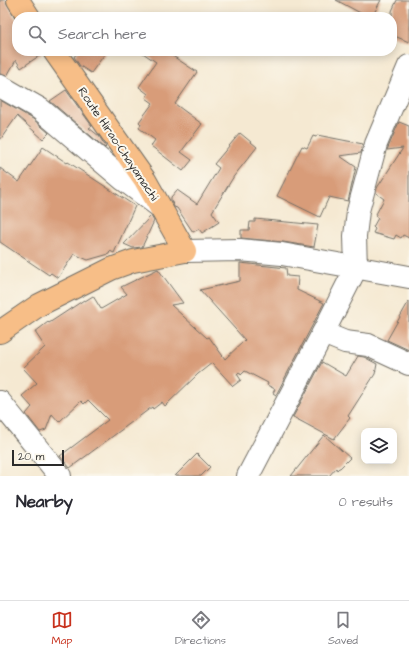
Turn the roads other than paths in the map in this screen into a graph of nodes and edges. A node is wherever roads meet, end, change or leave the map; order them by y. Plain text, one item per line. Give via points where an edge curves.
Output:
1 (18, 0) edge
2 (26, 12) edge
3 (58, 56) edge
4 (409, 66) edge
5 (0, 86) edge
6 (160, 206) junction
7 (185, 250) junction
8 (356, 268) junction
9 (409, 277) edge
10 (0, 332) edge
11 (324, 333) junction
12 (409, 364) edge
13 (0, 402) edge
14 (60, 476) edge
15 (248, 476) edge

1 - 2 main road
3 - 6 main road, Route Hirao-Chayamachi via 145,180
4 - 8 street via 376,144 358,211 355,236
5 - 6 street via 40,109 124,180
6 - 7 main road, Route Hirao-Chayamachi
7 - 8 street via 240,250 282,254
7 - 10 main road via 133,261 111,269 39,305
8 - 9 street
8 - 11 street
11 - 12 street via 345,342 368,345
11 - 15 street
13 - 14 street

